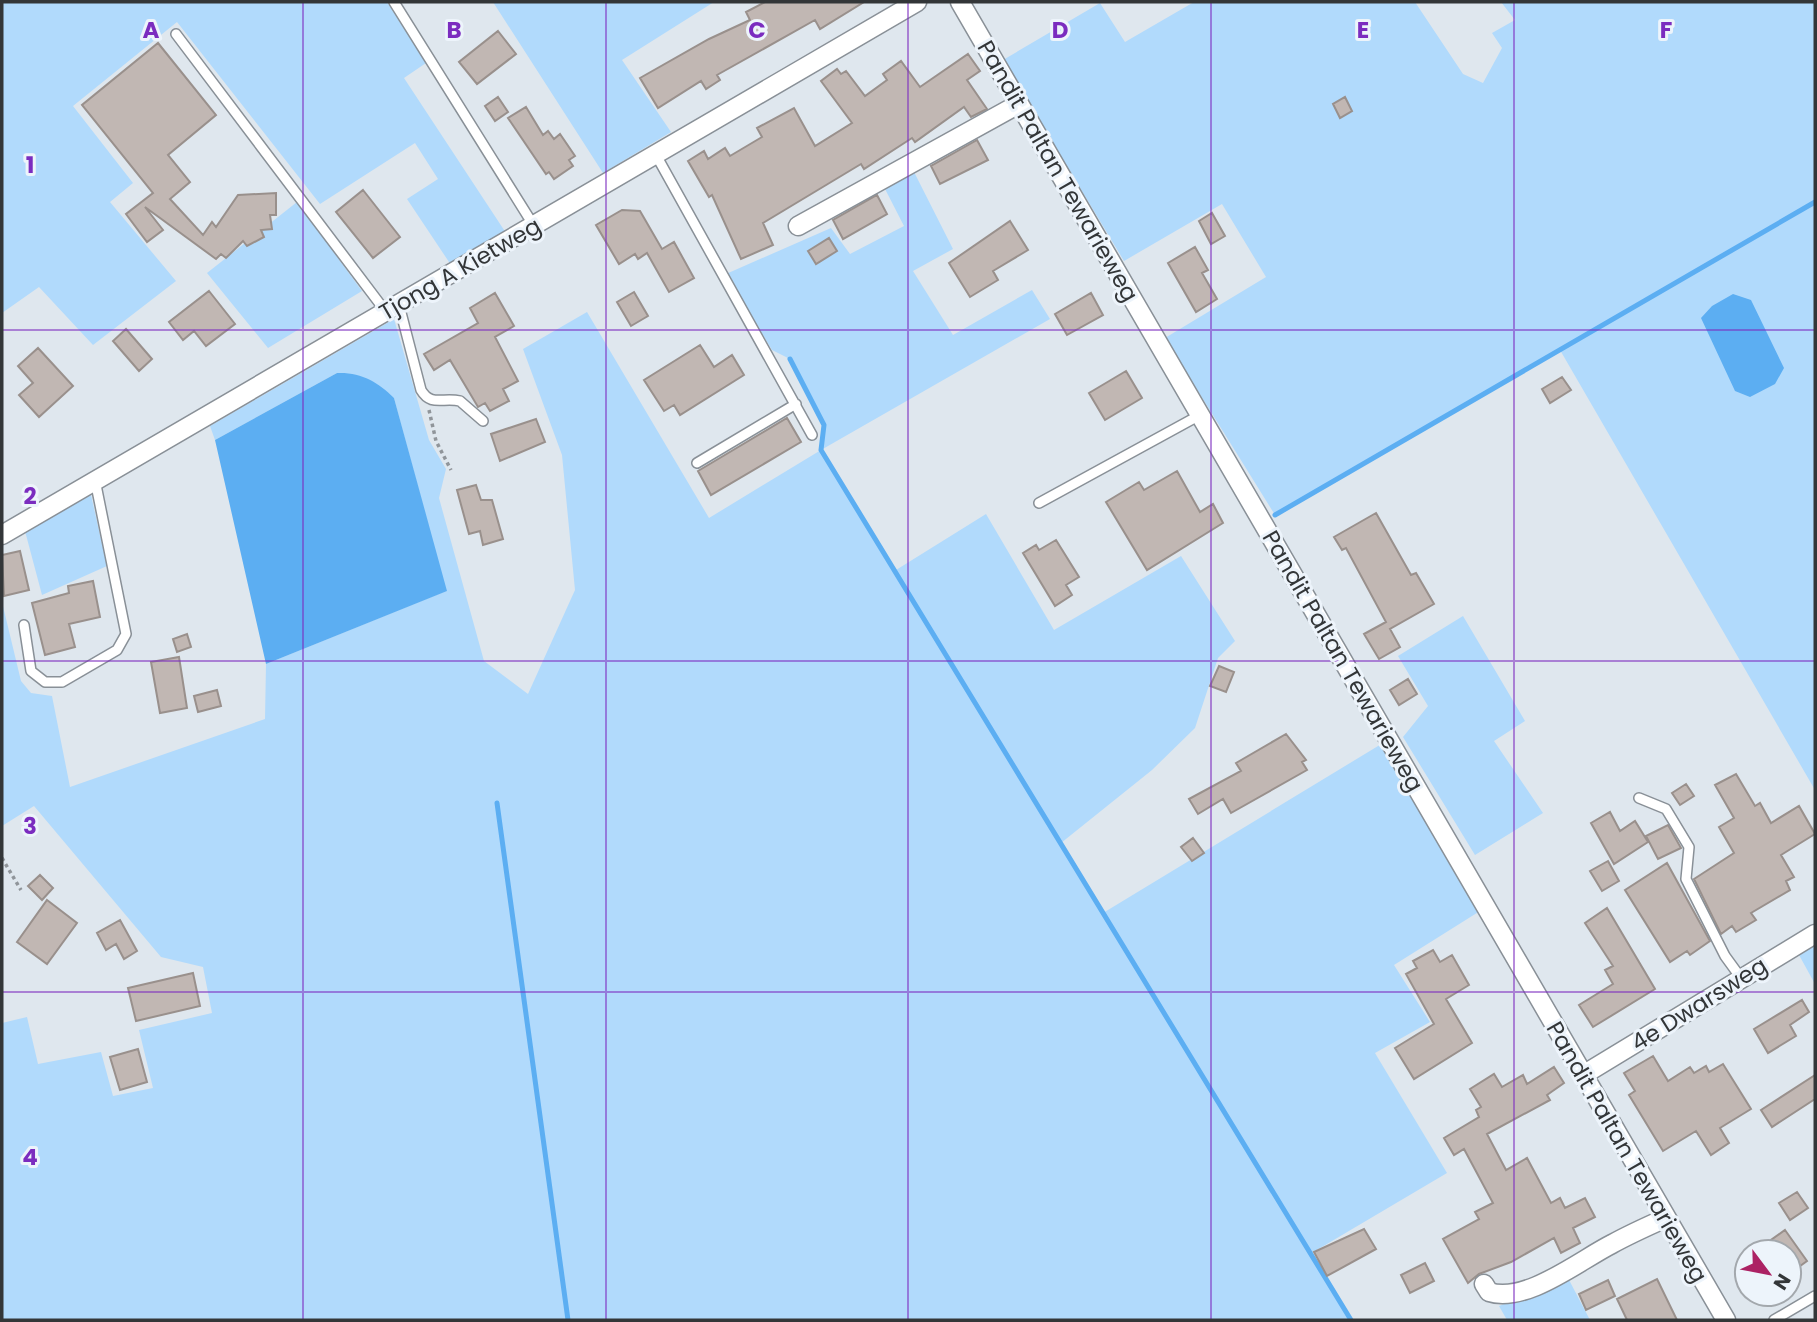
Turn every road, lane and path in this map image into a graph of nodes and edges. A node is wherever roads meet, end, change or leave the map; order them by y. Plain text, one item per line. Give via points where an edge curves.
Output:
1 (394, 2) edge
2 (917, 2) edge
3 (960, 2) edge
4 (176, 34) dead end
5 (1019, 104) junction
6 (656, 155) junction
7 (534, 226) junction
8 (798, 226) dead end
9 (393, 309) junction
10 (426, 398) junction
11 (796, 404) junction
12 (1200, 415) junction
13 (483, 421) dead end
14 (812, 435) dead end
15 (697, 463) dead end
16 (451, 470) dead end
17 (95, 480) junction
18 (1039, 503) dead end
19 (2, 535) edge
20 (24, 625) dead end
21 (1639, 798) dead end
22 (2, 858) edge
23 (20, 890) dead end
24 (1815, 934) edge
25 (1741, 978) junction
26 (1583, 1075) junction
27 (1666, 1218) junction
28 (1484, 1284) dead end
29 (1815, 1296) edge
30 (1726, 1320) edge
31 (1774, 1320) edge

1 - 7 lane
2 - 6 street, Tjong A Kietweg
3 - 5 street, Pandit Paltan Tewarieweg
4 - 9 lane
5 - 8 street
5 - 12 street, Pandit Paltan Tewarieweg
6 - 7 street, Tjong A Kietweg
6 - 11 lane
7 - 9 street, Tjong A Kietweg
9 - 10 lane
9 - 17 street, Tjong A Kietweg
10 - 13 lane via 460,401
10 - 16 path via 436,441
11 - 14 lane
11 - 15 lane
12 - 18 lane
12 - 26 street, Pandit Paltan Tewarieweg
17 - 19 street, Tjong A Kietweg
17 - 20 lane via 126,634 117,650 94,665 62,682 45,682 31,671
21 - 25 lane via 1667,809 1689,847 1686,879
22 - 23 path
24 - 25 street, 4e Dwarsweg
25 - 26 street, 4e Dwarsweg
26 - 27 street, Pandit Paltan Tewarieweg
27 - 28 street via 1523,1290 1500,1296
27 - 30 street, Pandit Paltan Tewarieweg
29 - 31 lane

